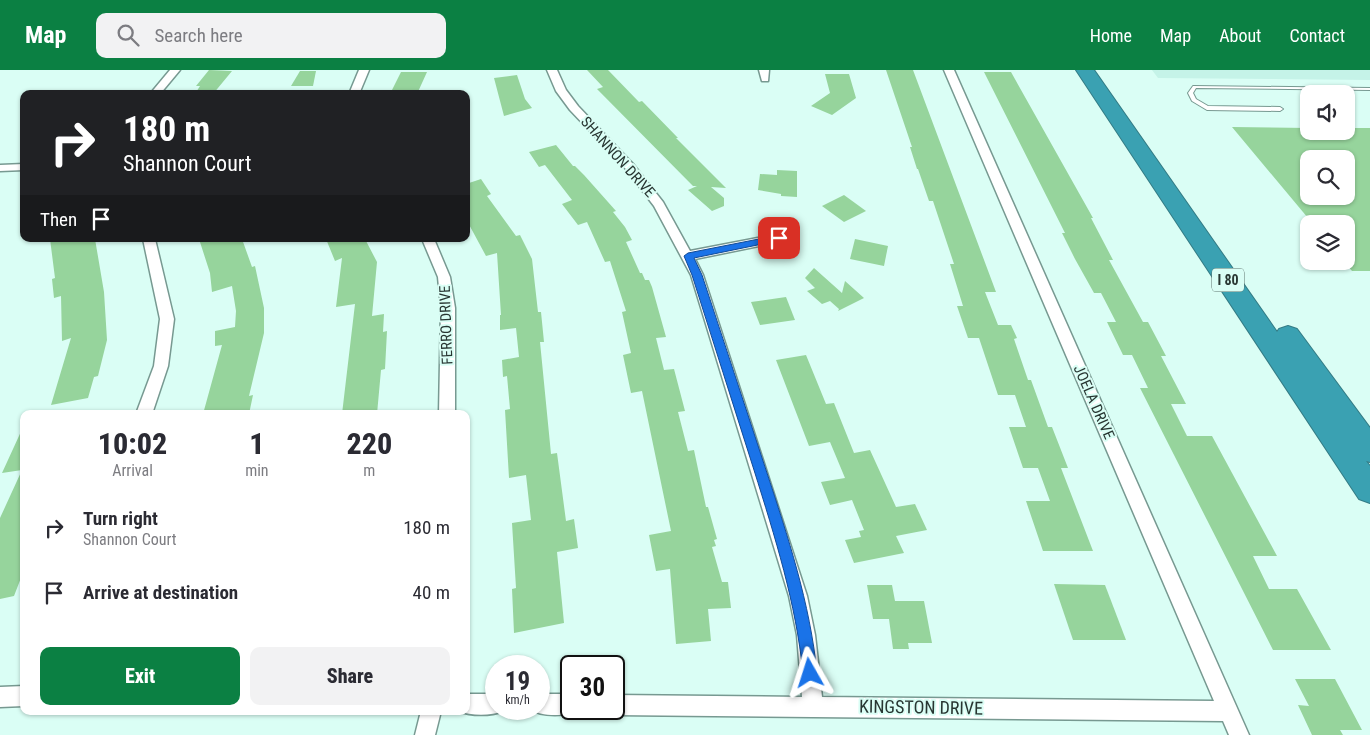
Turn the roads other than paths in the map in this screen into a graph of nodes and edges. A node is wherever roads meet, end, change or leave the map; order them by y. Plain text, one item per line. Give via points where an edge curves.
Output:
1 (176, 70) edge
2 (364, 70) edge
3 (552, 70) edge
4 (949, 70) edge
5 (1085, 70) edge
6 (1102, 70) edge
7 (1370, 89) edge
8 (158, 90) edge
9 (356, 90) edge
10 (1280, 109) dead end
11 (20, 167) edge
12 (0, 168) edge
13 (779, 238) dead end
14 (150, 242) edge
15 (429, 242) edge
16 (688, 256) junction
17 (145, 410) edge
18 (447, 410) edge
19 (1370, 450) edge
20 (1370, 490) edge
21 (20, 696) edge
22 (0, 697) edge
23 (470, 704) edge
24 (485, 704) edge
25 (625, 705) edge
26 (813, 706) junction
27 (1229, 711) junction
28 (430, 715) edge
29 (425, 735) edge
30 (1239, 735) edge

1 - 8 street
2 - 9 street
3 - 16 street, SHANNON DRIVE via 561,91 574,108 629,166 659,204
4 - 27 street, JOELA DRIVE
5 - 20 highway, I 80
6 - 19 highway, I 80
7 - 10 lane via 1195,87 1190,93 1194,100 1207,108
11 - 12 street
13 - 16 street
14 - 17 street via 167,319 161,366
15 - 18 street, FERRO DRIVE via 444,277 448,308
16 - 26 street, SHANNON DRIVE via 703,294 798,596 806,635
21 - 22 street
23 - 24 street
25 - 26 street, KINGSTON DRIVE
26 - 27 street, KINGSTON DRIVE
27 - 30 street, JOELA DRIVE
28 - 29 street

